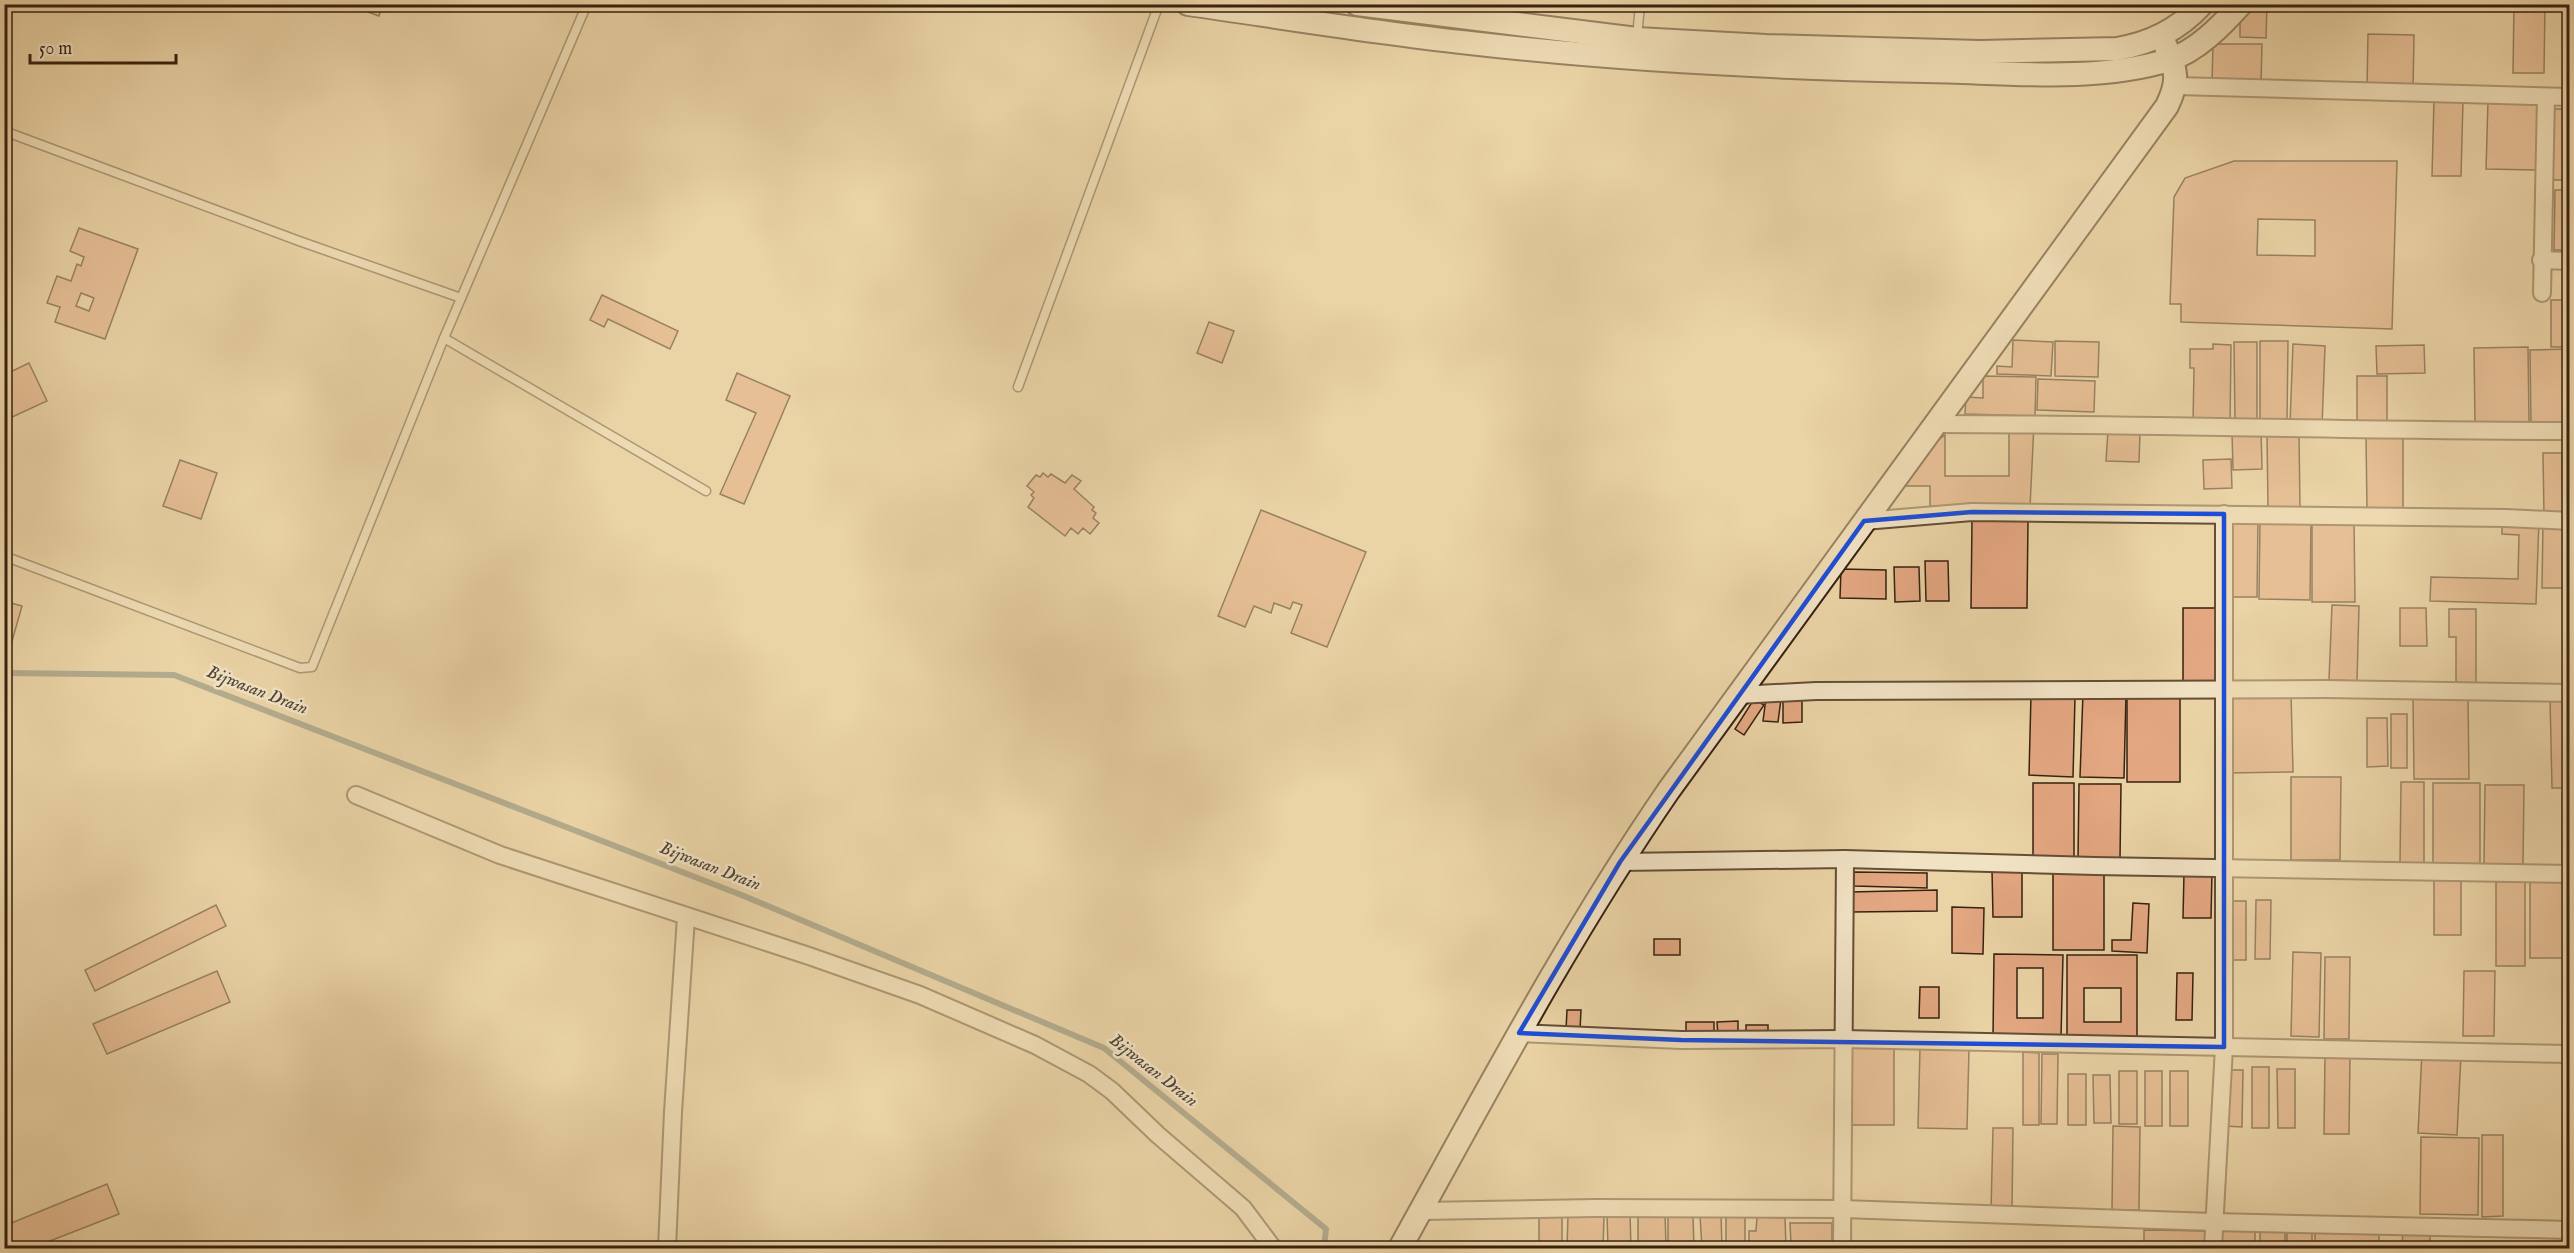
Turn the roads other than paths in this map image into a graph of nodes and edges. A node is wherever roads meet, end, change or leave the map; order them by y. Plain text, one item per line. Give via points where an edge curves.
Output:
1 (587, 4) edge
2 (1159, 4) edge
3 (1188, 4) edge
4 (1357, 4) edge
5 (1640, 4) edge
6 (2202, 4) edge
7 (2241, 4) edge
8 (2162, 37) junction
9 (1637, 39) junction
10 (2171, 59) junction
11 (2177, 86) junction
12 (2546, 97) junction
13 (2570, 97) edge
14 (4, 131) edge
15 (2541, 260) junction
16 (2570, 261) edge
17 (2542, 292) dead end
18 (461, 298) junction
19 (444, 338) junction
20 (1018, 387) dead end
21 (1935, 424) junction
22 (2570, 431) edge
23 (706, 491) dead end
24 (2224, 514) junction
25 (1864, 521) junction
26 (2570, 521) edge
27 (4, 556) edge
28 (2225, 689) junction
29 (2570, 693) edge
30 (1738, 695) junction
31 (356, 795) dead end
32 (1845, 859) junction
33 (1620, 862) junction
34 (2225, 868) junction
35 (2570, 874) edge
36 (686, 917) junction
37 (1518, 1033) junction
38 (1843, 1039) junction
39 (2224, 1047) junction
40 (2570, 1054) edge
41 (1843, 1209) junction
42 (1421, 1211) junction
43 (2213, 1222) junction
44 (2570, 1230) edge
45 (667, 1248) edge
46 (1273, 1248) edge
47 (1400, 1248) edge
48 (1842, 1248) edge
49 (2213, 1248) edge

1 - 18 lane
2 - 20 lane
3 - 10 main road via 1460,42 1637,59 1828,69 2078,74 2123,70
4 - 9 main road
5 - 9 lane
6 - 8 main road via 2191,17
7 - 10 main road via 2196,46
8 - 9 main road via 2117,49 1980,52
8 - 10 main road
10 - 11 main road
11 - 12 street
11 - 21 main road via 2167,106
12 - 13 street
12 - 15 street
14 - 18 lane
15 - 16 street
15 - 17 street
18 - 19 lane
19 - 23 lane
19 - 27 lane via 309,669
21 - 22 street
21 - 25 main road
24 - 25 street via 1972,512
24 - 26 street
24 - 28 street
25 - 30 main road
28 - 29 street
28 - 30 street via 1816,691
28 - 34 street
30 - 33 main road
31 - 36 street via 500,855
32 - 33 street
32 - 34 street
32 - 38 street
33 - 37 main road
34 - 35 street
34 - 39 street
36 - 45 street
36 - 46 street via 920,995 1035,1045 1089,1074 1244,1208
37 - 38 street via 1682,1040
37 - 42 main road
38 - 39 street
38 - 41 street
39 - 40 street
39 - 43 street
41 - 42 street
41 - 43 street
41 - 48 street
42 - 47 main road
43 - 44 street
43 - 49 street

